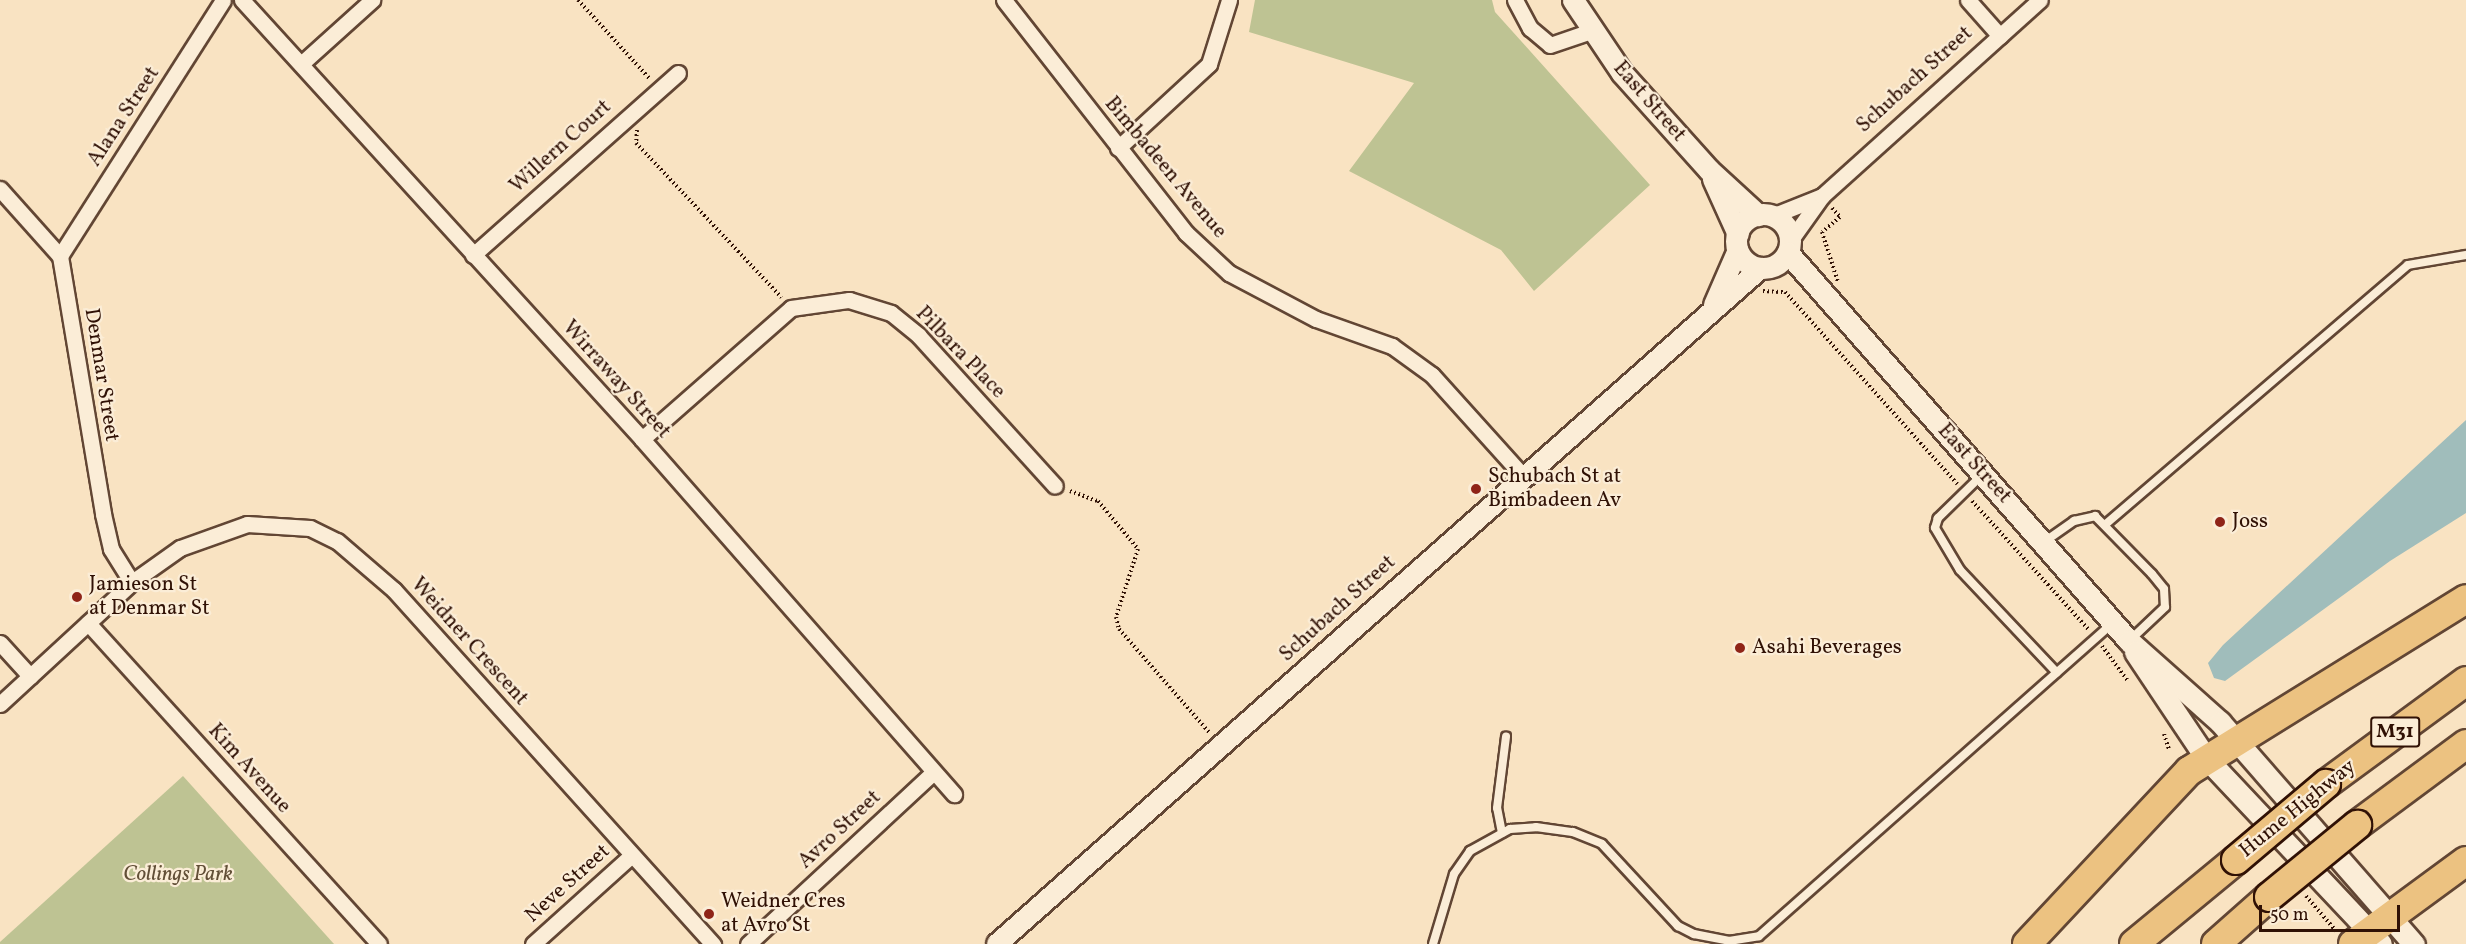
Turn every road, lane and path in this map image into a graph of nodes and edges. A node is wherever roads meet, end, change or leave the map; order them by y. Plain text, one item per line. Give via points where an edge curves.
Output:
1 (224, 0) edge
2 (242, 0) edge
3 (372, 0) edge
4 (578, 0) edge
5 (1004, 0) edge
6 (1230, 0) edge
7 (1515, 0) edge
8 (1574, 0) edge
9 (1968, 0) edge
10 (2040, 0) edge
11 (1591, 31) junction
12 (2000, 36) junction
13 (301, 64) junction
14 (678, 73) dead end
15 (657, 87) junction
16 (639, 103) junction
17 (1118, 148) junction
18 (1709, 170) junction
19 (0, 189) edge
20 (1822, 196) junction
21 (1765, 216) junction
22 (1738, 242) junction
23 (473, 255) junction
24 (2466, 255) edge
25 (60, 256) junction
26 (1778, 257) junction
27 (1756, 291) dead end
28 (1820, 294) junction
29 (791, 308) junction
30 (1712, 310) junction
31 (1807, 316) junction
32 (642, 439) junction
33 (1983, 474) junction
34 (1522, 475) junction
35 (1055, 486) joint
36 (1965, 492) junction
37 (2107, 523) junction
38 (2043, 543) junction
39 (132, 582) junction
40 (2466, 599) edge
41 (88, 623) junction
42 (2113, 623) junction
43 (2096, 638) junction
44 (2129, 641) junction
45 (0, 643) edge
46 (2057, 673) junction
47 (30, 676) junction
48 (2466, 681) edge
49 (2132, 685) dead end
50 (0, 704) edge
51 (2162, 727) dead end
52 (1506, 736) dead end
53 (2235, 738) junction
54 (2466, 744) edge
55 (1222, 746) junction
56 (2169, 749) dead end
57 (2206, 758) junction
58 (934, 772) junction
59 (954, 794) dead end
60 (1502, 833) junction
61 (632, 855) junction
62 (2466, 861) edge
63 (2374, 935) edge
64 (379, 944) edge
65 (533, 944) edge
66 (713, 944) edge
67 (748, 944) edge
68 (997, 944) edge
69 (1433, 944) edge
70 (2027, 944) edge
71 (2134, 944) edge
72 (2216, 944) edge
73 (2414, 944) edge

1 - 25 street, Alana Street
2 - 13 street, Wirraway Street
3 - 13 street
4 - 15 path
5 - 17 street, Bimbadeen Avenue
6 - 17 street via 1209,64
7 - 11 street via 1530,28 1550,45
8 - 11 main road, East Street
9 - 12 street
10 - 12 street, Schubach Street
11 - 18 main road, East Street
12 - 20 street, Schubach Street
13 - 23 street, Wirraway Street
14 - 15 street, Willern Court
15 - 16 street, Willern Court
16 - 23 street, Willern Court
16 - 29 path via 636,143
17 - 34 street, Bimbadeen Avenue via 1186,233 1229,273 1316,319 1392,346 1432,375
18 - 21 main road, East Street
18 - 22 main road, East Street
19 - 25 street
20 - 21 street, Schubach Street
20 - 26 street, Schubach Street
20 - 28 path via 1840,217 1822,232 1841,279
21 - 22 main road
21 - 26 main road, East Street via 1785,226
22 - 26 main road
22 - 30 street, Schubach Street
23 - 32 street, Wirraway Street
24 - 37 lane via 2408,265
25 - 39 street, Denmar Street via 103,514 111,549
26 - 28 main road, East Street
26 - 30 street, Schubach Street
27 - 31 path via 1785,292
28 - 31 path
28 - 33 main road, East Street
29 - 32 street
29 - 35 street, Pilbara Place via 849,300 891,313 919,336
30 - 34 street, Schubach Street
31 - 36 path
32 - 58 street, Wirraway Street
33 - 36 lane
33 - 38 main road, East Street
34 - 55 street, Schubach Street
35 - 55 path via 1098,501 1138,549 1116,617 1119,629
36 - 43 path
36 - 46 lane via 1938,518 1935,528 1946,552
37 - 38 lane via 2088,515
37 - 44 lane via 2167,598 2162,612
38 - 42 main road, East Street
39 - 41 street, Weidner Crescent
39 - 61 street, Weidner Crescent via 180,548 247,524 310,528 337,541 394,590
40 - 53 highway
41 - 47 street, Weidner Crescent
41 - 64 street, Kim Avenue
42 - 43 lane
42 - 44 main road, East Street
43 - 46 lane
43 - 49 path
44 - 53 main road, East Street
44 - 57 main road, East Street via 2157,691
45 - 47 street
46 - 60 lane via 1772,929 1744,941 1710,939 1678,926 1610,852 1589,837 1536,827
47 - 50 street, Weidner Crescent
48 - 71 highway, Hume Highway / M31, bridge via 2326,784
51 - 56 path
52 - 60 lane via 1497,808
53 - 57 highway
53 - 63 main road, East Street
54 - 72 highway, M31, bridge via 2356,825
55 - 68 street, Schubach Street
57 - 63 main road, East Street
57 - 70 highway
58 - 59 street, Wirraway Street
58 - 67 street, Avro Street
60 - 69 lane via 1470,851 1454,874
61 - 65 street, Neve Street
61 - 66 street, Weidner Crescent
62 - 63 highway
63 - 73 main road, East Street

